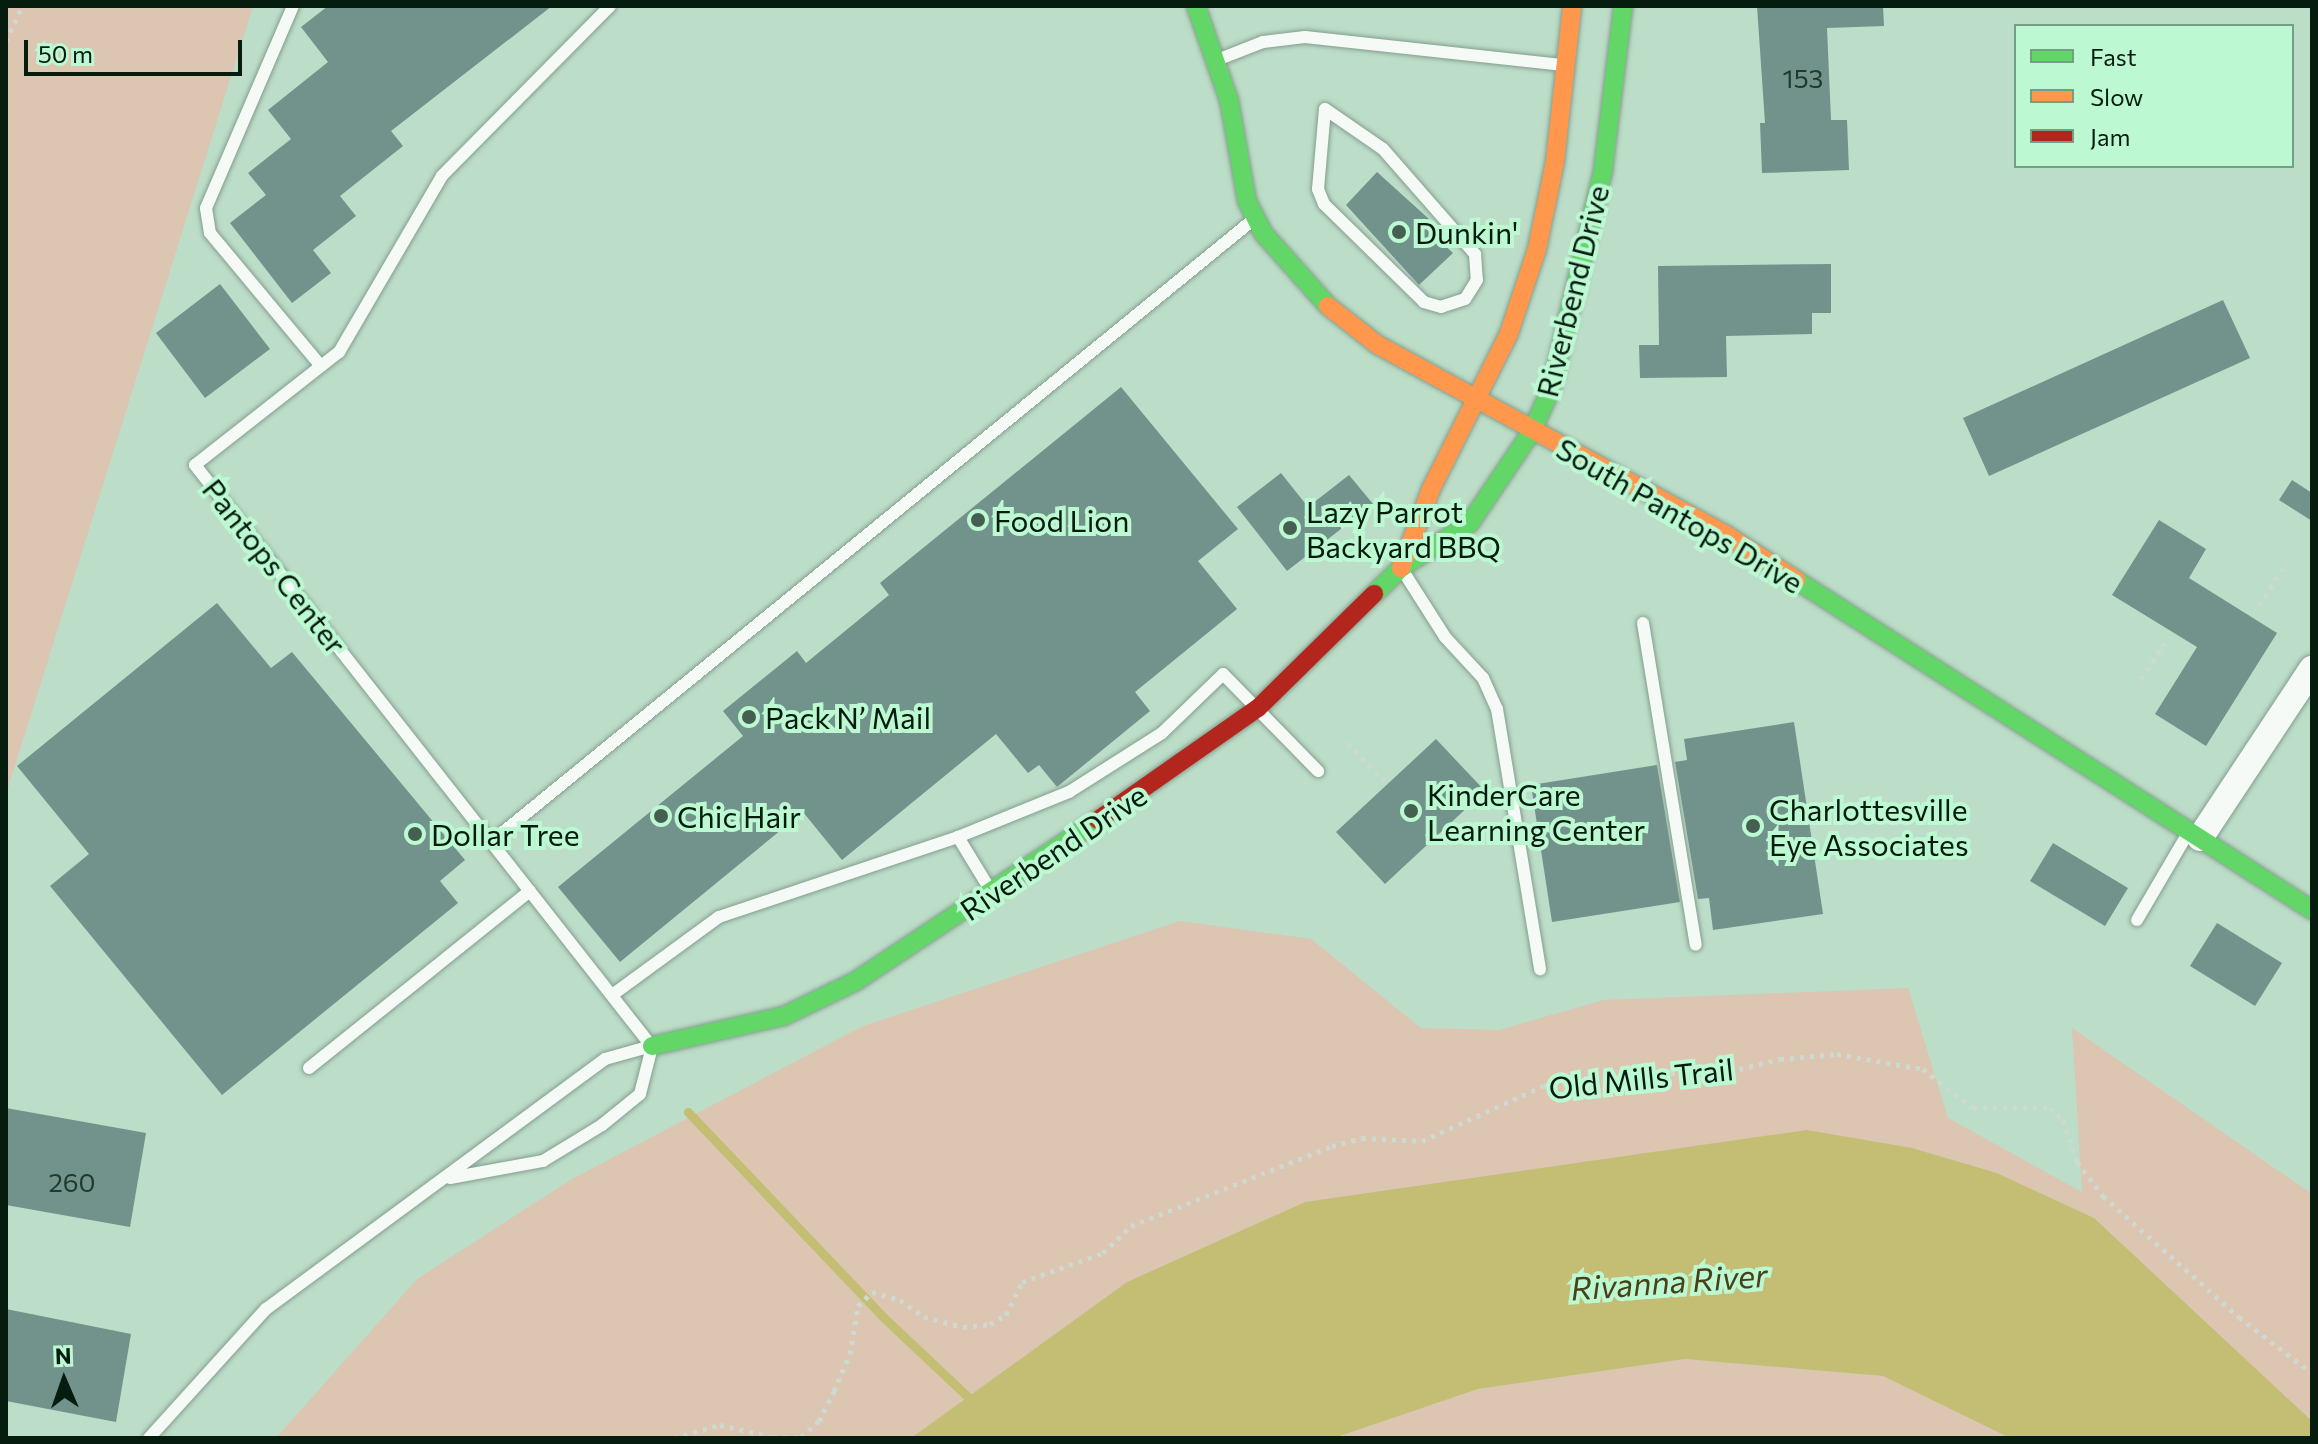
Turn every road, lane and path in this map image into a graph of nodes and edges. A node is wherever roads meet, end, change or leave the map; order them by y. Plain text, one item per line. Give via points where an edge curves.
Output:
1 (22, 6) edge
2 (293, 6) edge
3 (610, 6) edge
4 (1196, 6) edge
5 (1572, 6) edge
6 (1623, 6) edge
7 (6, 41) edge
8 (1217, 60) junction
9 (1568, 66) junction
10 (1325, 109) joint
11 (1255, 218) junction
12 (321, 366) junction
13 (1478, 400) junction
14 (1532, 431) junction
15 (2285, 565) dead end
16 (1401, 568) junction
17 (2259, 605) dead end
18 (1643, 623) dead end
19 (2165, 643) dead end
20 (2312, 669) edge
21 (2141, 679) dead end
22 (1258, 708) junction
23 (1348, 743) dead end
24 (1318, 771) dead end
25 (1384, 781) dead end
26 (2194, 835) junction
27 (958, 837) junction
28 (491, 842) junction
29 (530, 891) junction
30 (992, 894) junction
31 (2312, 910) edge
32 (2137, 920) dead end
33 (1696, 945) dead end
34 (1540, 969) dead end
35 (612, 995) junction
36 (652, 1046) junction
37 (309, 1068) dead end
38 (447, 1178) junction
39 (2312, 1373) edge
40 (149, 1438) edge
41 (674, 1438) edge

1 - 7 path
2 - 12 lane via 206,208 210,233
3 - 12 lane, Pantops Center via 442,176 339,352
4 - 8 street, South Pantops Drive
5 - 9 street, Riverbend Drive
6 - 14 street, Riverbend Drive via 1618,76 1586,257 1551,389
8 - 9 lane via 1263,42 1305,37
8 - 11 street, South Pantops Drive
9 - 13 street, Riverbend Drive via 1537,249 1509,333
10 - 10 lane via 1383,149 1475,254 1479,266 1471,293 1441,307 1430,305 1399,283 1324,204 1318,189
11 - 13 street, South Pantops Drive via 1293,271 1333,311 1378,345
11 - 28 lane
12 - 28 lane, Pantops Center via 195,465
13 - 14 street, South Pantops Drive
13 - 16 street, Riverbend Drive via 1431,489
14 - 16 street, Riverbend Drive via 1470,523
14 - 26 street, South Pantops Drive via 1725,534
15 - 17 path
16 - 22 street, Riverbend Drive
16 - 34 lane via 1445,637 1483,678 1497,709
18 - 33 lane
19 - 21 path
20 - 26 street
22 - 24 lane
22 - 27 lane via 1223,674 1162,733 1069,792
22 - 30 street, Riverbend Drive
23 - 25 path
26 - 31 street, South Pantops Drive
26 - 32 lane
27 - 30 lane
27 - 35 lane via 719,917
28 - 29 lane, Pantops Center
29 - 35 lane, Pantops Center
29 - 37 lane
30 - 36 street, Riverbend Drive via 856,981 784,1016
35 - 36 lane, Pantops Center
36 - 38 lane via 605,1059 511,1123
36 - 38 lane via 640,1094 602,1125 543,1161
38 - 40 lane via 266,1309
39 - 41 path, Old Mills Trail via 2239,1317 2103,1196 2077,1162 2063,1120 2050,1108 1973,1108 1923,1069 1837,1054 1780,1059 1720,1074 1661,1073 1543,1086 1422,1141 1362,1138 1332,1146 1131,1226 1103,1253 1022,1282 1006,1315 990,1324 963,1327 924,1317 900,1300 872,1292 858,1306 850,1354 819,1421 801,1437 773,1437 720,1425

